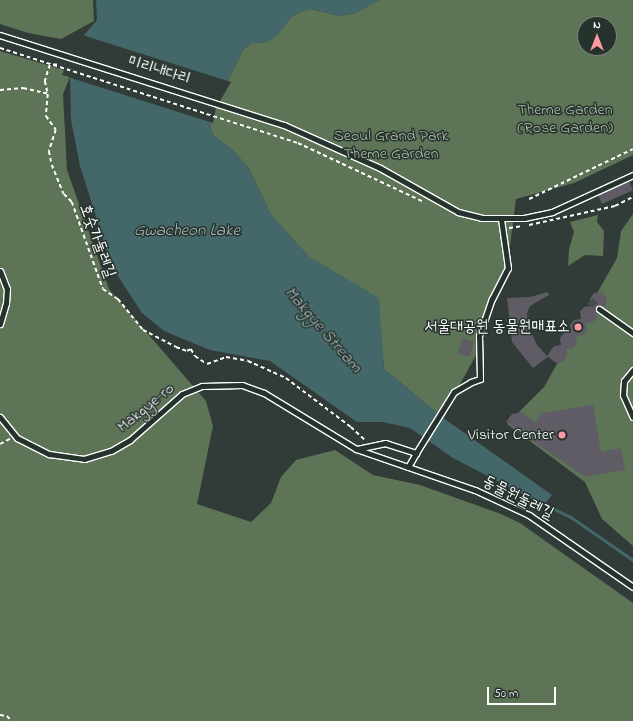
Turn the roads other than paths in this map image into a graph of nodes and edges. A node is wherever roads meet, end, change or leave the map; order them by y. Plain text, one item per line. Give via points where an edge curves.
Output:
1 (0, 35) edge
2 (633, 175) edge
3 (501, 219) junction
4 (0, 271) edge
5 (599, 309) tunnel mouth
6 (0, 324) edge
7 (633, 333) edge
8 (633, 370) edge
9 (0, 417) edge
10 (633, 417) edge
11 (356, 449) junction
12 (416, 453) junction
13 (408, 468) junction
14 (633, 587) edge

1 - 3 lane, 미리내다리 via 284,125 380,168 458,212
2 - 3 lane, 미리내다리 via 552,212 524,218
3 - 12 lane via 508,268 492,299 479,336 480,379 454,392
4 - 6 lane via 7,289
5 - 7 lane
8 - 10 lane via 624,381 623,395
9 - 11 lane, Makgye-ro via 17,438 49,454 84,459 101,456 130,440 182,394 202,386 227,383 264,393
11 - 12 lane via 385,443
11 - 13 lane, 동물원둘레길
12 - 13 lane
13 - 14 lane, 동물원둘레길 via 475,490 529,515

